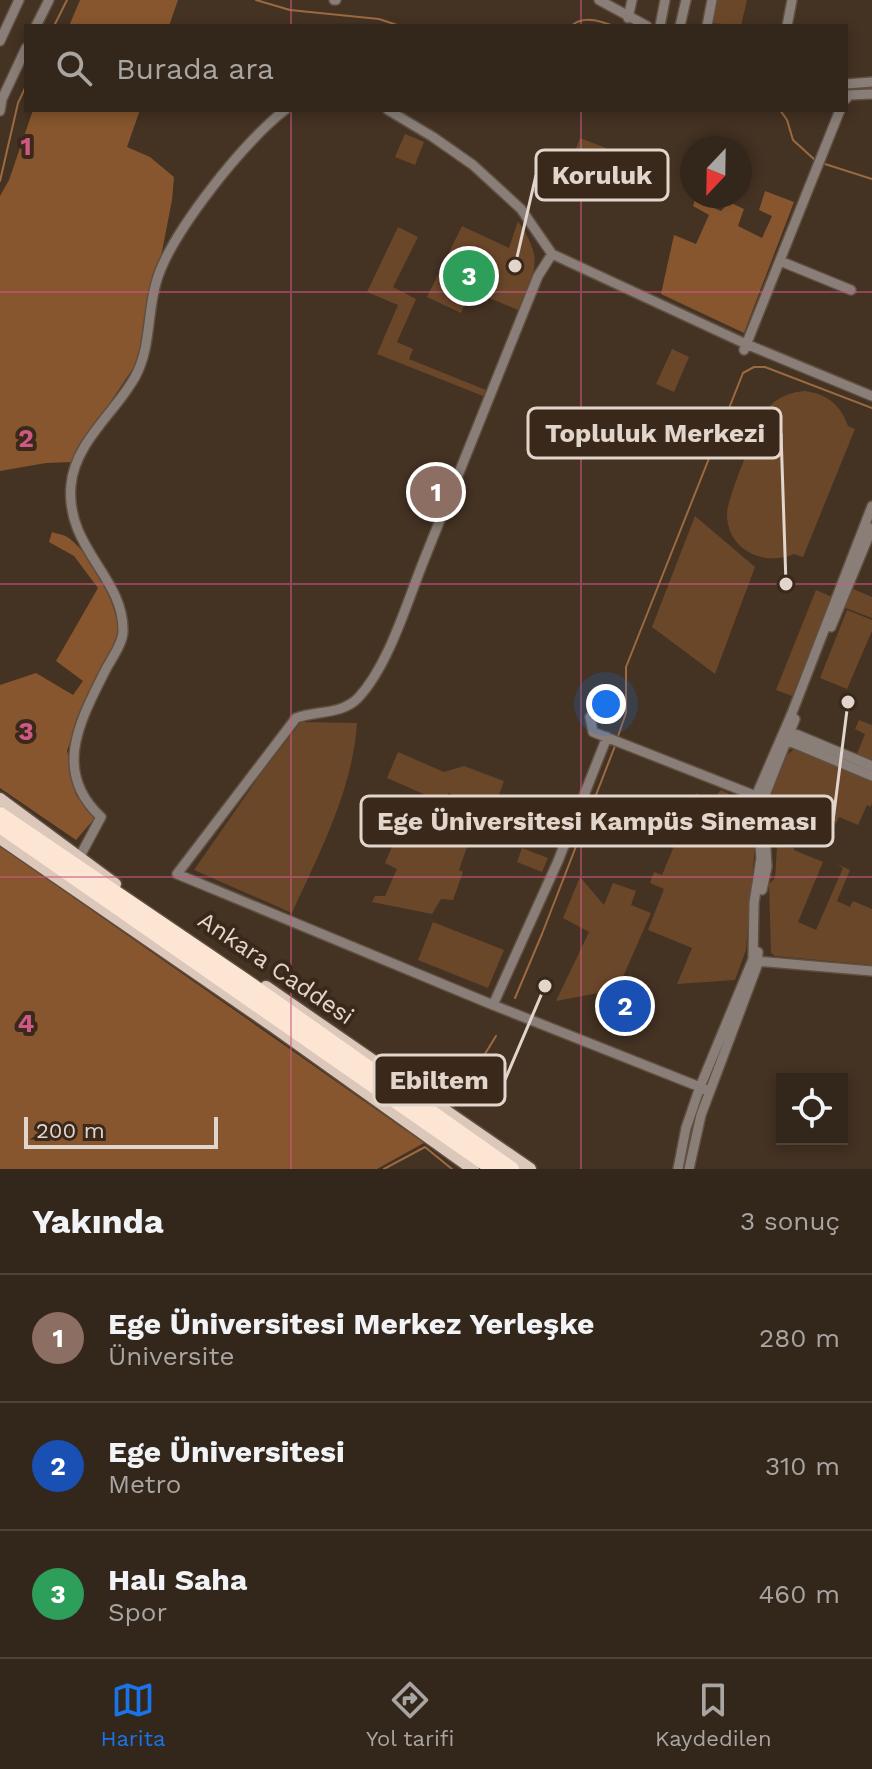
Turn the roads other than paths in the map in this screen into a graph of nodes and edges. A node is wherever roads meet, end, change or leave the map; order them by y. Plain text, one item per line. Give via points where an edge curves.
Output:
1 (19, 0) edge
2 (49, 0) edge
3 (599, 0) edge
4 (632, 0) edge
5 (665, 0) edge
6 (686, 0) edge
7 (712, 0) edge
8 (792, 0) edge
9 (628, 18) junction
10 (37, 24) edge
11 (642, 24) edge
12 (660, 24) edge
13 (680, 24) edge
14 (707, 24) edge
15 (787, 24) edge
16 (1, 37) edge
17 (24, 52) edge
18 (872, 82) edge
19 (848, 84) edge
20 (872, 94) edge
21 (848, 96) edge
22 (0, 111) edge
23 (283, 112) edge
24 (391, 112) edge
25 (839, 112) edge
26 (552, 254) junction
27 (780, 261) junction
28 (851, 290) dead end
29 (745, 347) junction
30 (872, 396) edge
31 (872, 506) edge
32 (872, 528) edge
33 (840, 594) junction
34 (590, 717) dead end
35 (786, 735) junction
36 (607, 737) junction
37 (872, 766) edge
38 (872, 776) edge
39 (759, 797) junction
40 (0, 799) edge
41 (0, 814) edge
42 (0, 826) edge
43 (0, 836) edge
44 (32, 848) junction
45 (79, 858) junction
46 (756, 959) junction
47 (872, 971) edge
48 (246, 981) junction
49 (230, 986) junction
50 (279, 996) junction
51 (493, 1005) junction
52 (273, 1026) junction
53 (705, 1089) junction
54 (473, 1169) edge
55 (493, 1169) edge
56 (512, 1169) edge
57 (530, 1169) edge
58 (678, 1169) edge
59 (689, 1169) edge

1 - 16 street
2 - 10 street
3 - 9 street
4 - 9 street
5 - 12 street
6 - 13 street
7 - 14 street
8 - 15 street
9 - 11 street
17 - 22 street
18 - 19 street
20 - 21 street
23 - 45 street via 215,183 163,263 135,378 90,437 71,485 74,525 115,595 123,634 72,751 79,790 101,817
24 - 26 street via 473,165 521,209
25 - 27 street
26 - 29 street
26 - 51 street via 538,276 371,680 339,711 296,718 177,874
27 - 28 street
27 - 29 street
29 - 30 street
31 - 33 street
32 - 33 street
33 - 35 street
34 - 36 street via 593,732
35 - 37 street
35 - 38 street
35 - 39 street
36 - 39 street
36 - 51 street
39 - 46 street
40 - 45 main road, Ankara Caddesi
41 - 48 highway, Ankara Caddesi
42 - 44 highway
43 - 44 highway
43 - 52 main road, Ankara Caddesi
44 - 49 highway
45 - 50 main road, Ankara Caddesi
46 - 47 street
46 - 53 street
48 - 50 highway
48 - 56 highway, Ankara Caddesi
49 - 52 highway
49 - 55 highway
50 - 57 main road, Ankara Caddesi
51 - 53 street
52 - 54 main road, Ankara Caddesi
53 - 58 street via 686,1128
53 - 59 street

